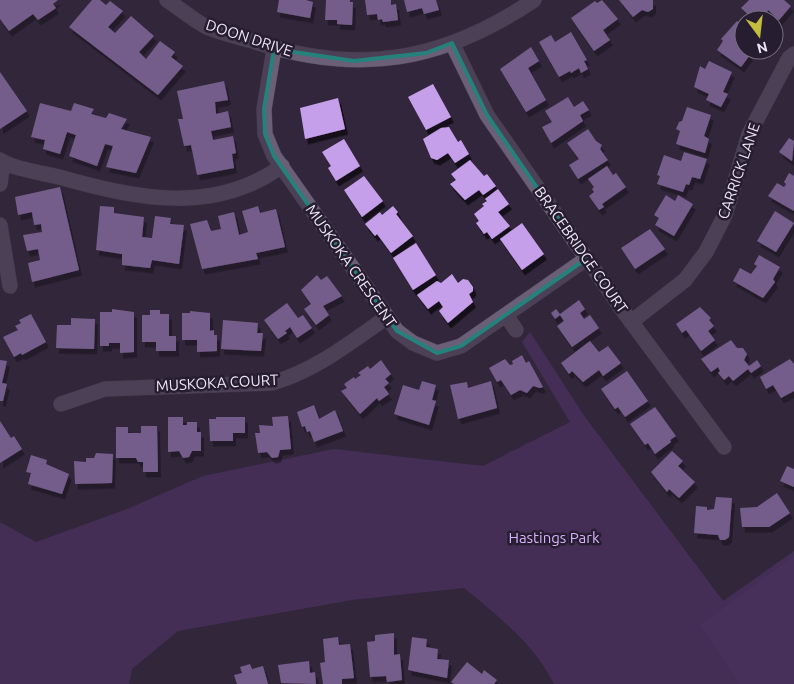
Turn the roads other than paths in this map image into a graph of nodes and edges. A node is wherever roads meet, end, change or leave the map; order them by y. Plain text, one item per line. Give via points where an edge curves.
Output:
1 (167, 0) edge
2 (534, 0) edge
3 (452, 43) junction
4 (274, 49) junction
5 (794, 54) edge
6 (1, 161) edge
7 (282, 166) junction
8 (0, 184) edge
9 (0, 225) edge
10 (586, 259) junction
11 (10, 286) dead end
12 (506, 315) junction
13 (387, 317) junction
14 (631, 322) junction
15 (516, 330) dead end
16 (61, 404) dead end
17 (724, 447) dead end

1 - 4 street, DOON DRIVE via 205,26
2 - 3 street, DOON DRIVE via 512,15
3 - 4 street, DOON DRIVE via 391,59 354,61
3 - 10 street, BRACEBRIDGE COURT via 487,115
4 - 7 street, MUSKOKA CRESCENT via 264,109 266,134 274,156
5 - 14 street, CARRICK LANE via 749,134 725,215 706,252 685,280
6 - 7 street via 112,192 174,198 231,193 254,184
6 - 8 street
7 - 13 street, MUSKOKA CRESCENT
9 - 11 street
10 - 12 street, MUSKOKA CRESCENT
10 - 14 street, BRACEBRIDGE COURT
12 - 13 street, MUSKOKA CRESCENT via 461,346 437,353 405,337
12 - 15 street
13 - 16 street, MUSKOKA COURT via 293,377 272,382 105,389
14 - 17 street, BRACEBRIDGE COURT

